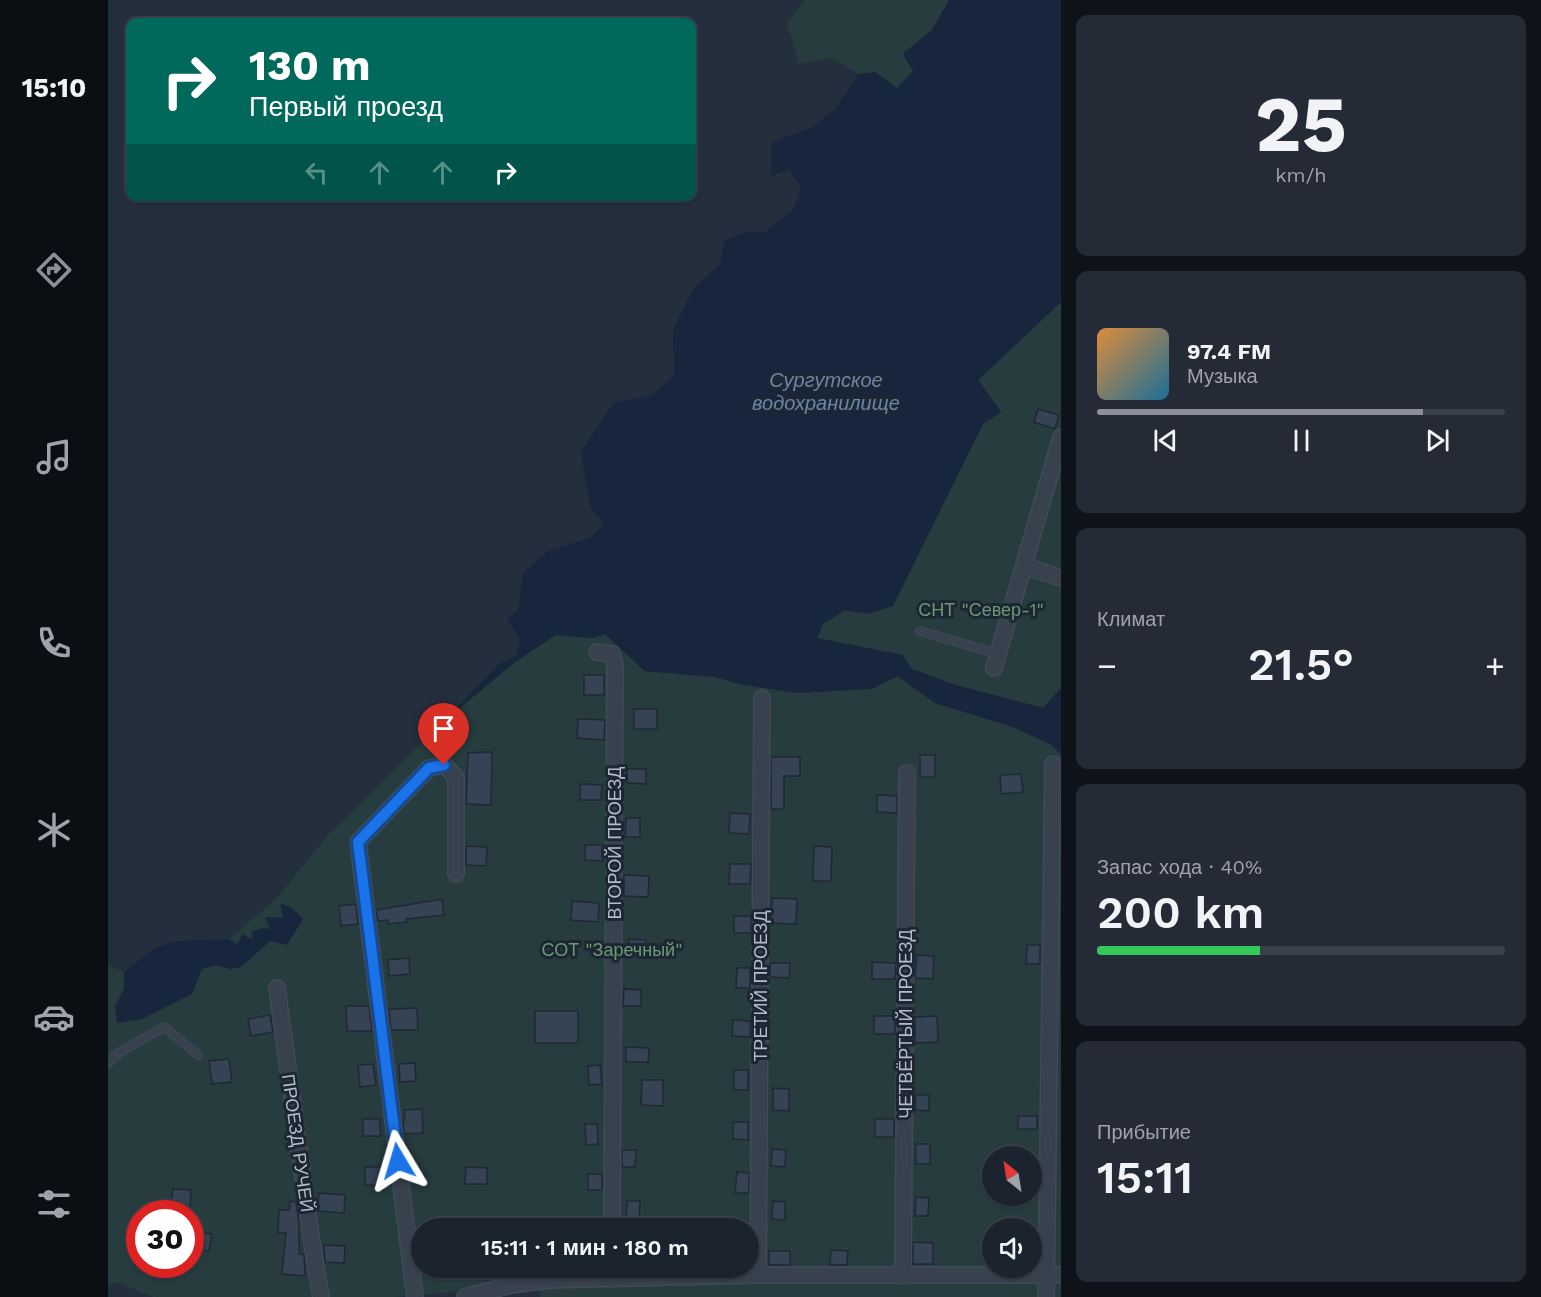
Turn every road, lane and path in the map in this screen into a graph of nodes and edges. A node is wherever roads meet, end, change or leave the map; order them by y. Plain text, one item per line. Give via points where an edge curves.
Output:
1 (1061, 437) edge
2 (1024, 566) junction
3 (1061, 578) edge
4 (920, 631) dead end
5 (597, 652) dead end
6 (996, 661) joint
7 (762, 698) dead end
8 (1053, 764) dead end
9 (907, 773) dead end
10 (456, 874) dead end
11 (277, 988) dead end
12 (198, 1055) dead end
13 (108, 1063) edge
14 (612, 1218) edge
15 (758, 1218) edge
16 (759, 1275) edge
17 (1054, 1275) edge
18 (903, 1276) junction
19 (569, 1278) edge
20 (321, 1297) edge
21 (415, 1297) edge
22 (465, 1297) edge
23 (1046, 1297) edge

1 - 2 street
2 - 3 street
2 - 6 street
4 - 6 lane
5 - 14 street, ВТОРОЙ ПРОЕЗД via 612,654 615,665
7 - 15 street, ТРЕТИЙ ПРОЕЗД
8 - 17 street
9 - 18 street, ЧЕТВЁРТЫЙ ПРОЕЗД
10 - 21 street via 456,777 444,765 429,768 358,842
11 - 20 street, ПРОЕЗД РУЧЕЙ
12 - 13 lane via 164,1027
16 - 18 street
17 - 18 street
17 - 23 street
19 - 22 street via 511,1285

